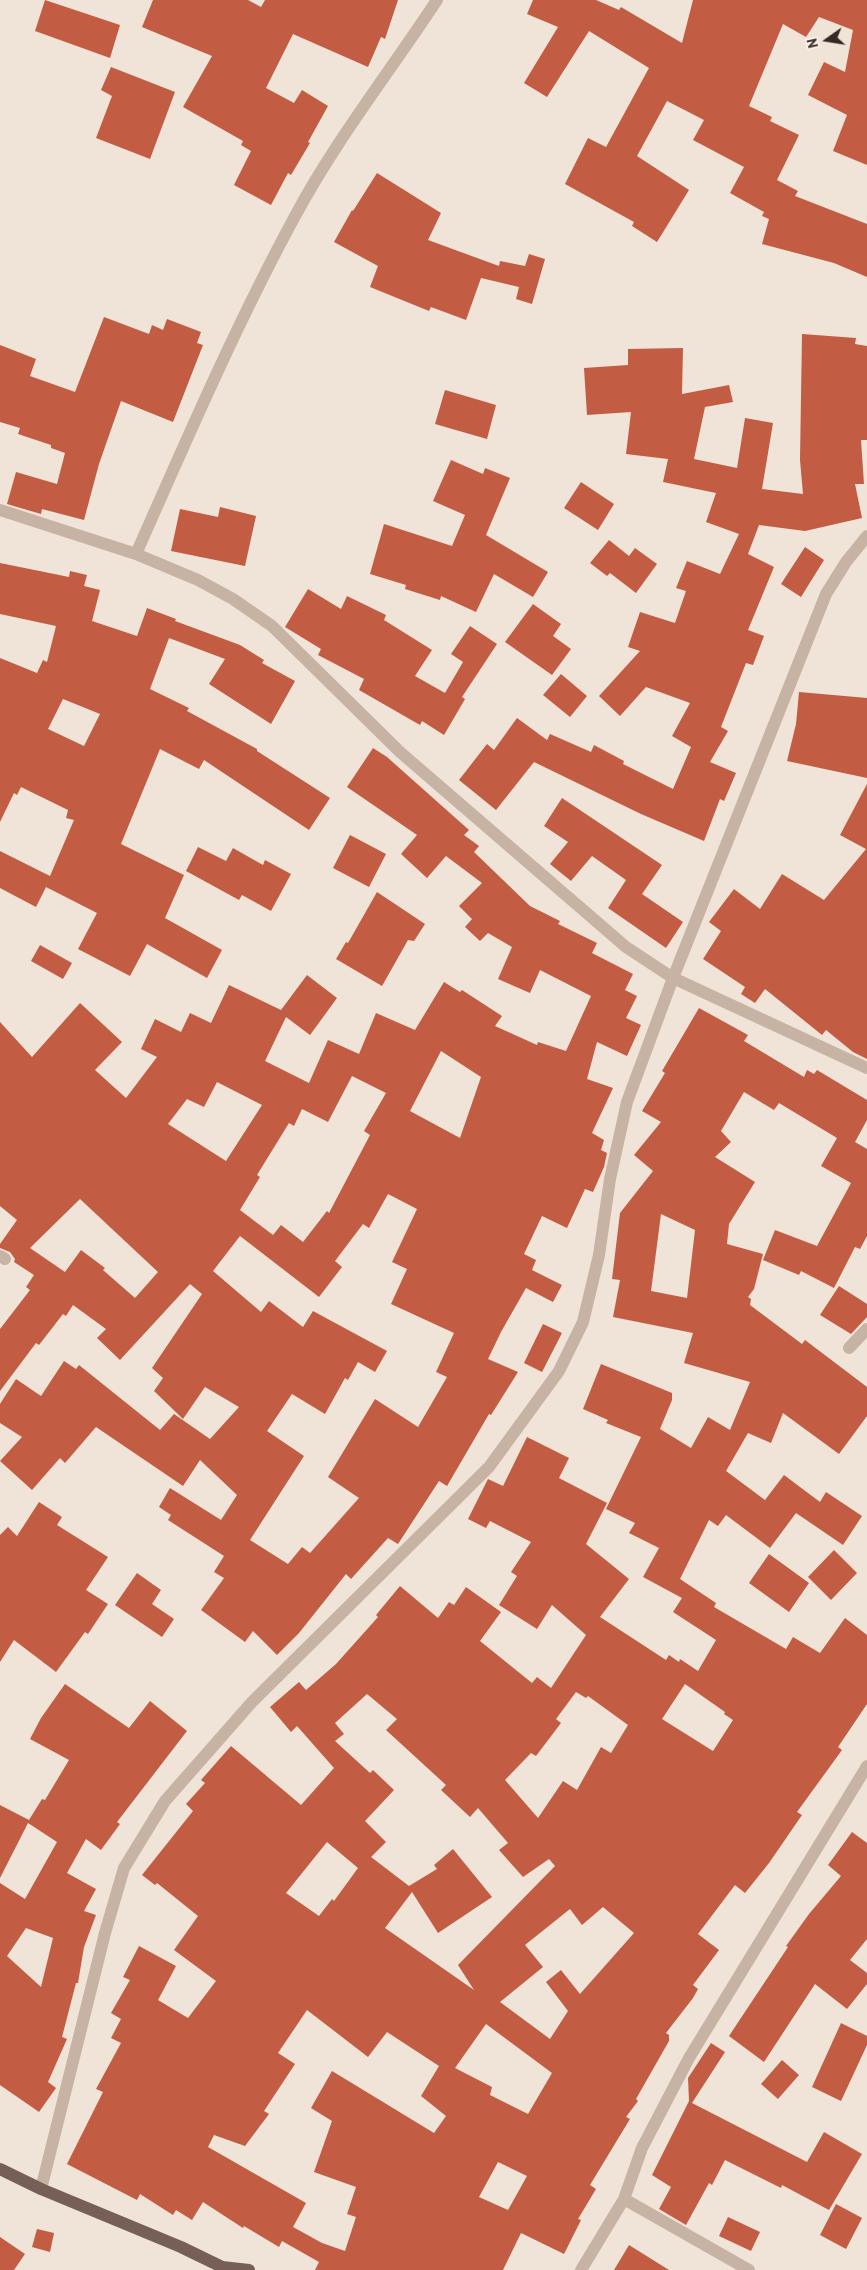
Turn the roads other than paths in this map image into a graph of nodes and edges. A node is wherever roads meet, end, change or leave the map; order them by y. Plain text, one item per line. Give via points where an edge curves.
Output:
1 (437, 0) edge
2 (0, 510) edge
3 (867, 536) edge
4 (136, 554) junction
5 (673, 978) junction
6 (867, 1068) edge
7 (867, 1328) edge
8 (849, 1348) dead end
9 (867, 1766) edge
10 (0, 2169) edge
11 (41, 2188) junction
12 (624, 2199) junction
13 (216, 2268) edge
14 (249, 2270) edge
15 (581, 2270) edge
16 (749, 2270) edge

1 - 4 street via 343,135 294,218 225,353
2 - 4 street
3 - 5 street via 826,594
4 - 5 street via 198,580 272,626 400,752 626,947
5 - 6 street
5 - 11 street via 627,1102 610,1179 599,1255 583,1322 559,1371 489,1467 252,1702 165,1801 124,1868 104,1933
7 - 8 street
9 - 12 street via 689,2058 642,2148
10 - 11 main road
11 - 13 main road via 181,2247
12 - 15 street
12 - 16 street
13 - 14 main road

